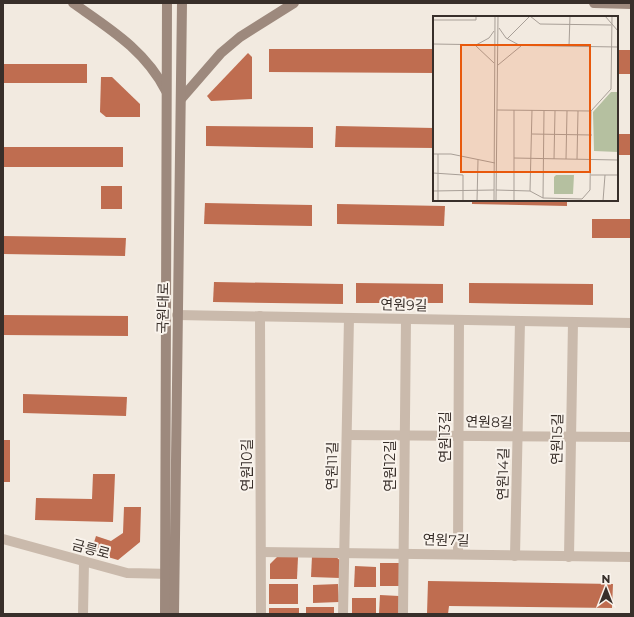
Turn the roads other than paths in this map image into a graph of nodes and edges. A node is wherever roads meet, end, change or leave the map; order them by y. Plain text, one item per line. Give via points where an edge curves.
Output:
1 (73, 3) edge
2 (167, 3) edge
3 (182, 3) edge
4 (294, 3) edge
5 (594, 3) edge
6 (631, 4) edge
7 (166, 92) junction
8 (180, 100) junction
9 (177, 315) junction
10 (260, 316) junction
11 (349, 318) junction
12 (406, 319) junction
13 (459, 320) junction
14 (520, 321) junction
15 (573, 322) junction
16 (631, 323) edge
17 (347, 435) junction
18 (404, 435) junction
19 (459, 436) junction
20 (518, 436) junction
21 (572, 436) junction
22 (631, 437) edge
23 (3, 539) edge
24 (261, 552) junction
25 (344, 552) junction
26 (403, 553) junction
27 (458, 554) junction
28 (515, 556) junction
29 (569, 557) junction
30 (631, 558) edge
31 (84, 562) junction
32 (170, 574) junction
33 (83, 614) edge
34 (165, 614) edge
35 (174, 614) edge
36 (261, 614) edge
37 (342, 614) edge
38 (403, 614) edge

1 - 7 street via 114,31 140,53 158,75
2 - 7 street, 국원대로
3 - 8 street, 국원대로
4 - 8 street via 240,37 221,53
5 - 6 street
7 - 32 street, 국원대로
8 - 9 street, 국원대로
9 - 10 street, 연원9길
9 - 32 street, 국원대로
10 - 11 street, 연원9길
10 - 24 street, 연원10길
11 - 12 street, 연원9길
11 - 17 street, 연원11길
12 - 13 street, 연원9길
12 - 18 street, 연원12길
13 - 14 street, 연원9길
13 - 19 street, 연원13길
14 - 15 street, 연원9길
14 - 20 street, 연원14길
15 - 16 street, 연원9길
15 - 21 street, 연원15길
17 - 18 street, 연원8길
17 - 25 street, 연원11길
18 - 19 street, 연원8길
18 - 26 street, 연원12길
19 - 20 street, 연원8길
19 - 27 street, 연원13길
20 - 21 street, 연원8길
20 - 28 street, 연원14길
21 - 22 street, 연원8길
21 - 29 street, 연원15길
23 - 31 street, 금릉로
24 - 25 street, 연원7길
24 - 36 street, 연원10길
25 - 26 street, 연원7길
25 - 37 street, 연원11길
26 - 27 street, 연원7길
26 - 38 street, 연원12길
27 - 28 street, 연원7길
28 - 29 street, 연원7길
29 - 30 street, 연원7길
31 - 32 street, 금릉로 via 127,573
31 - 33 street
32 - 34 street, 국원대로
32 - 35 street, 국원대로

